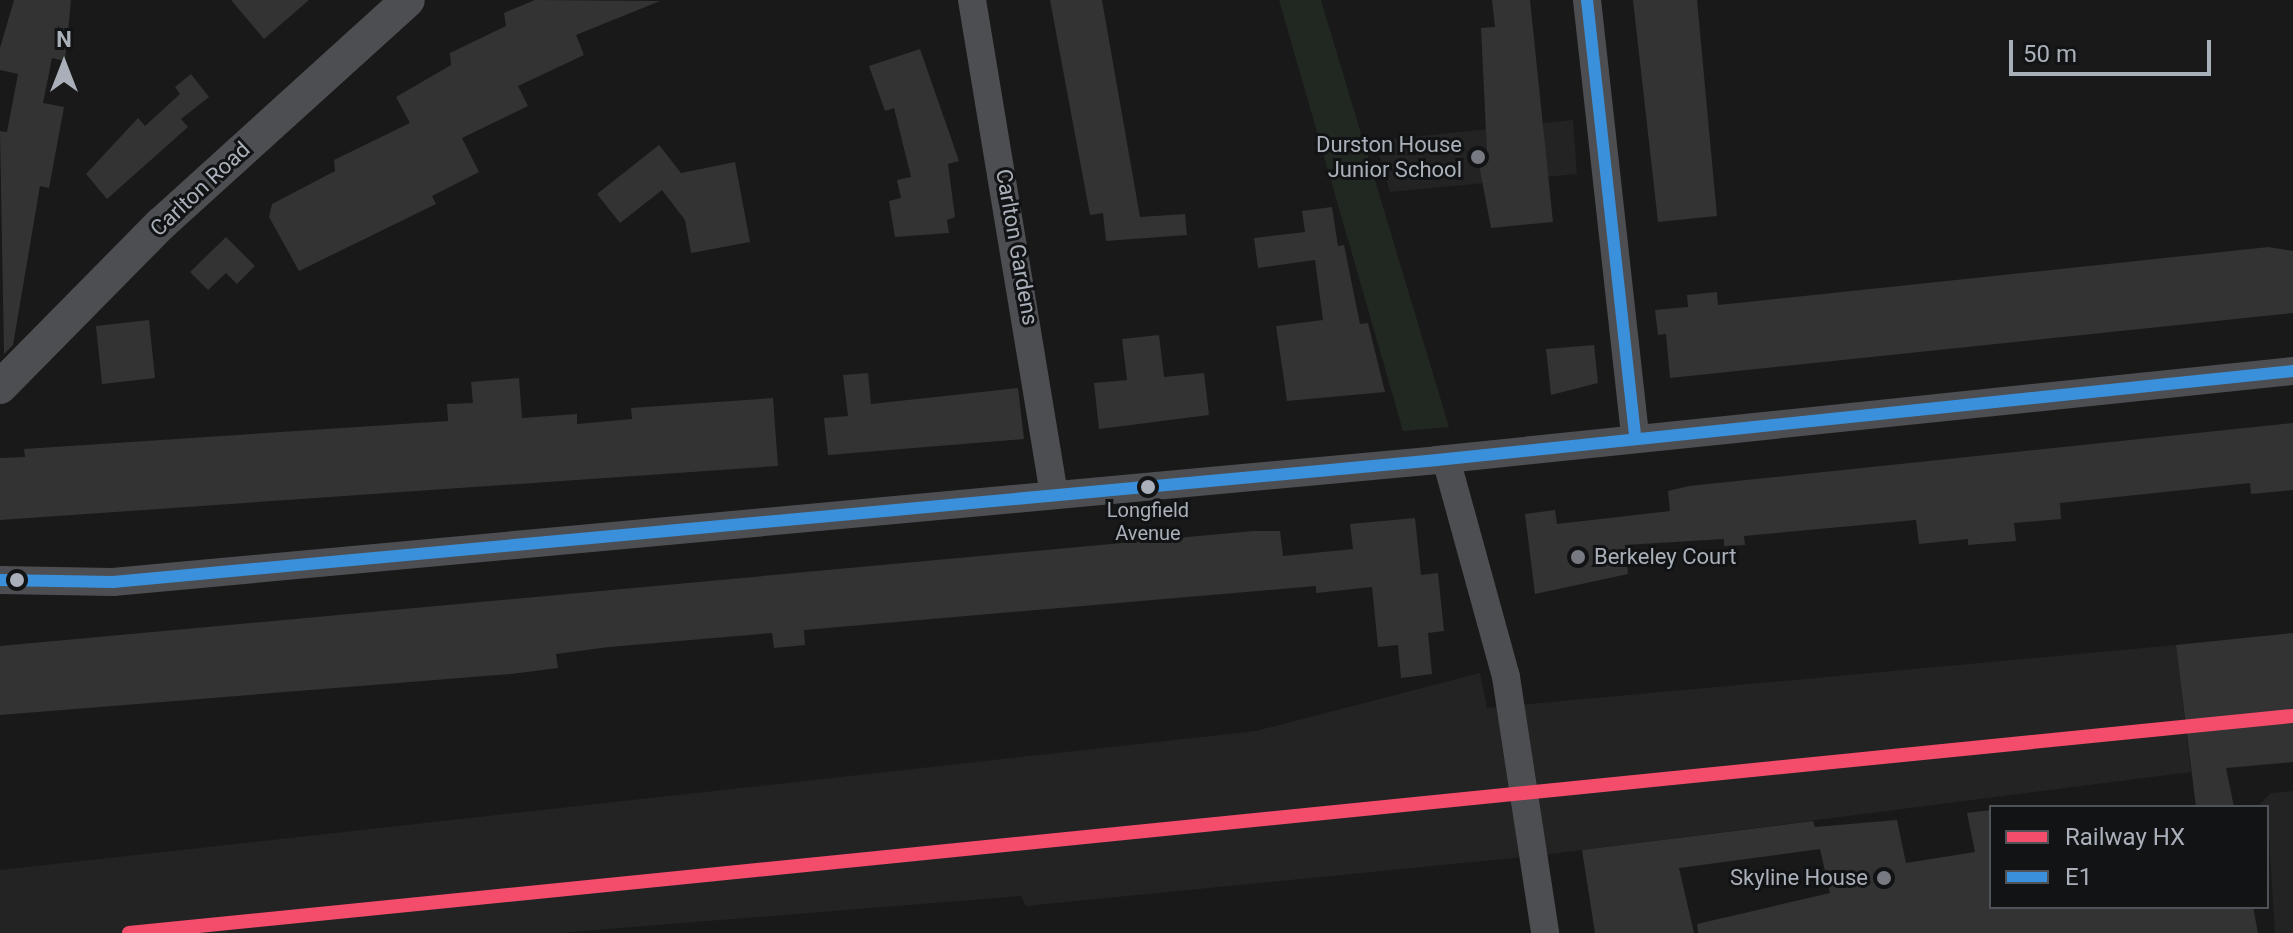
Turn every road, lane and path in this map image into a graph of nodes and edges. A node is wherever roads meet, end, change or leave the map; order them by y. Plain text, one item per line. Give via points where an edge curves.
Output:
1 (408, 0) edge
2 (972, 0) edge
3 (1587, 0) edge
4 (2293, 371) edge
5 (0, 387) edge
6 (1635, 438) junction
7 (1446, 459) junction
8 (1054, 494) junction
9 (0, 580) edge
10 (1545, 933) edge

1 - 5 street, Carlton Road via 161,224
2 - 8 street, Carlton Gardens
3 - 6 street
4 - 6 street
6 - 7 street
7 - 8 street
7 - 10 street via 1510,702
8 - 9 street via 113,582

